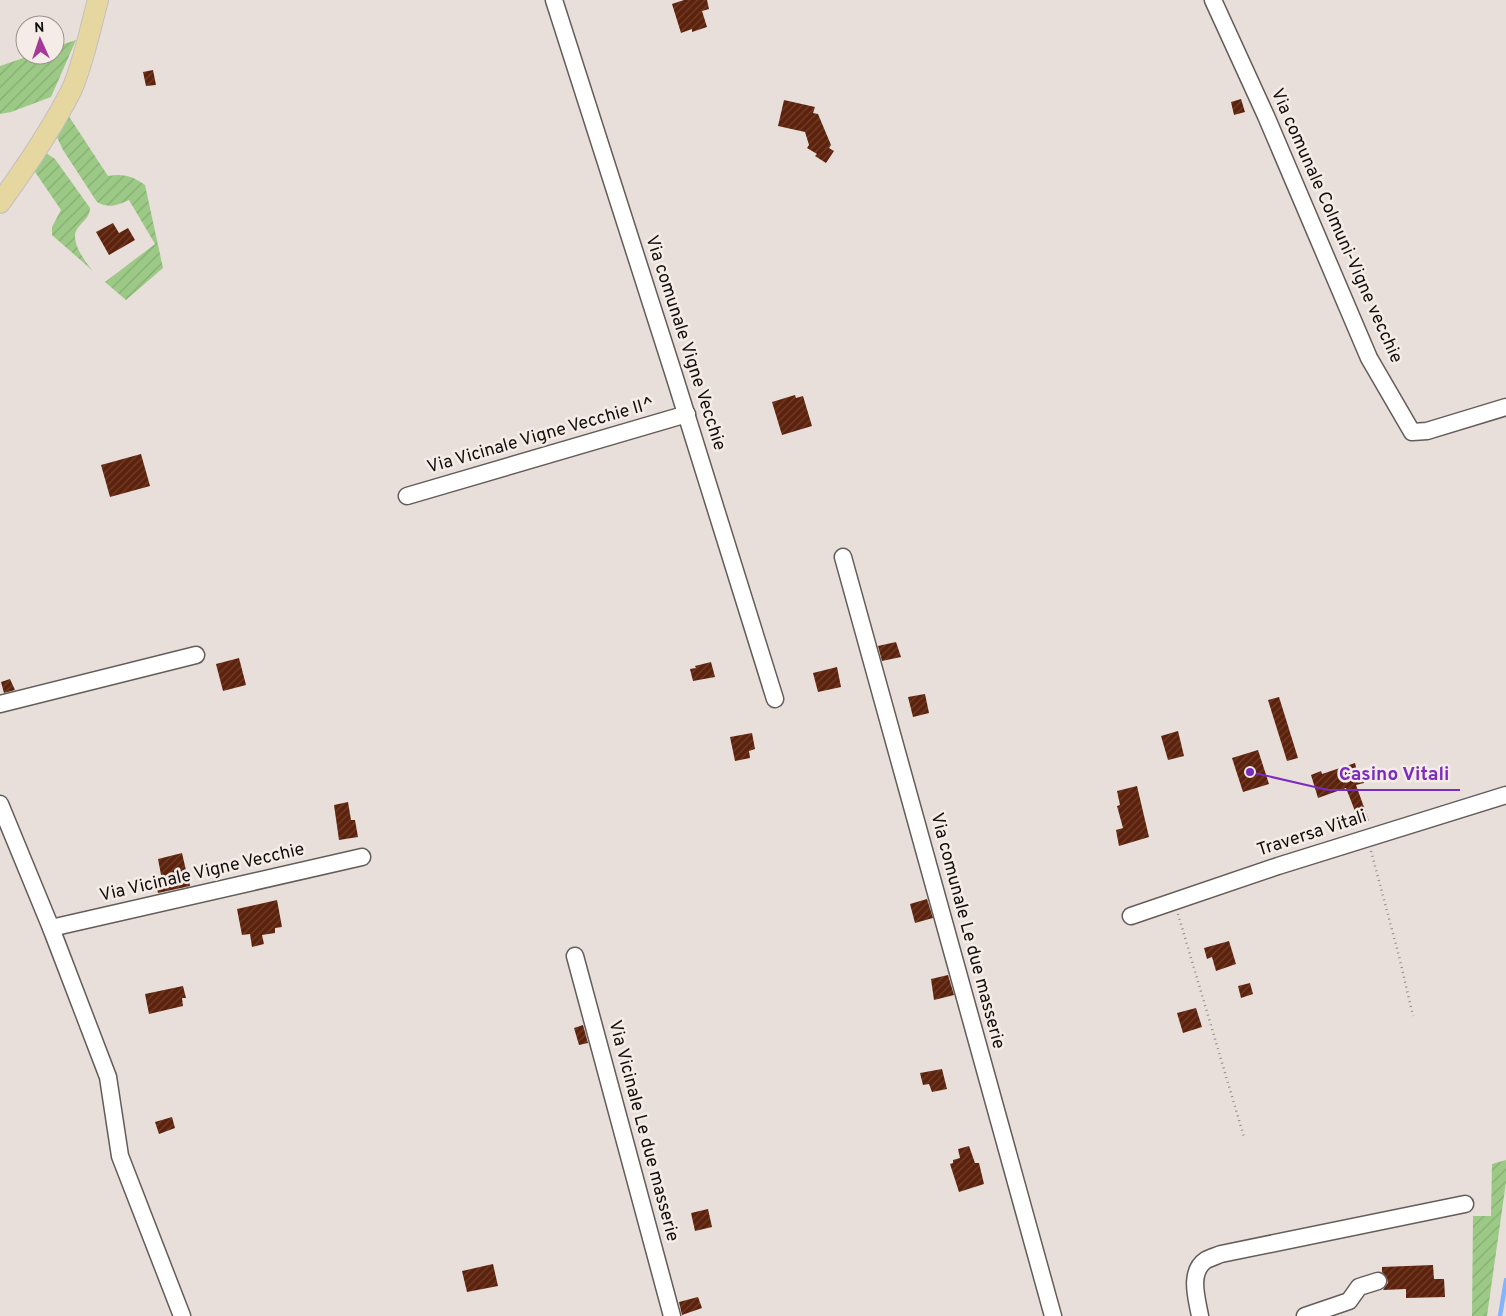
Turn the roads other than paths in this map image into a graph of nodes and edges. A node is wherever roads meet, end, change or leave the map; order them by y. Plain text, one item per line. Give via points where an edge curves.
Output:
1 (98, 0) edge
2 (554, 0) edge
3 (1213, 0) edge
4 (0, 203) edge
5 (1506, 407) edge
6 (686, 414) junction
7 (407, 496) dead end
8 (842, 557) dead end
9 (196, 655) dead end
10 (775, 699) dead end
11 (0, 704) edge
12 (1506, 795) edge
13 (0, 804) edge
14 (362, 857) dead end
15 (1131, 916) dead end
16 (51, 928) junction
17 (576, 956) dead end
18 (1465, 1204) dead end
19 (1378, 1281) dead end
20 (182, 1316) edge
21 (672, 1316) edge
22 (1053, 1316) edge
23 (1200, 1316) edge
24 (1305, 1316) edge

1 - 4 main road via 71,89 35,154
2 - 6 street, Via comunale Vigne Vecchie
3 - 5 street, Via comunale Colmuni-Vigne vecchie via 1369,358 1412,432 1427,431
6 - 7 street, Via Vicinale Vigne Vecchie II^
6 - 10 street, Via comunale Vigne Vecchie
8 - 22 street, Via comunale Le due masserie
9 - 11 street
12 - 15 street, Traversa Vitali
13 - 16 street
14 - 16 street, Via Vicinale Vigne Vecchie
16 - 20 street via 108,1077 120,1156
17 - 21 street, Via Vicinale Le due masserie
18 - 23 street via 1221,1254 1205,1261 1197,1273 1194,1286
19 - 24 street via 1359,1287 1349,1301

